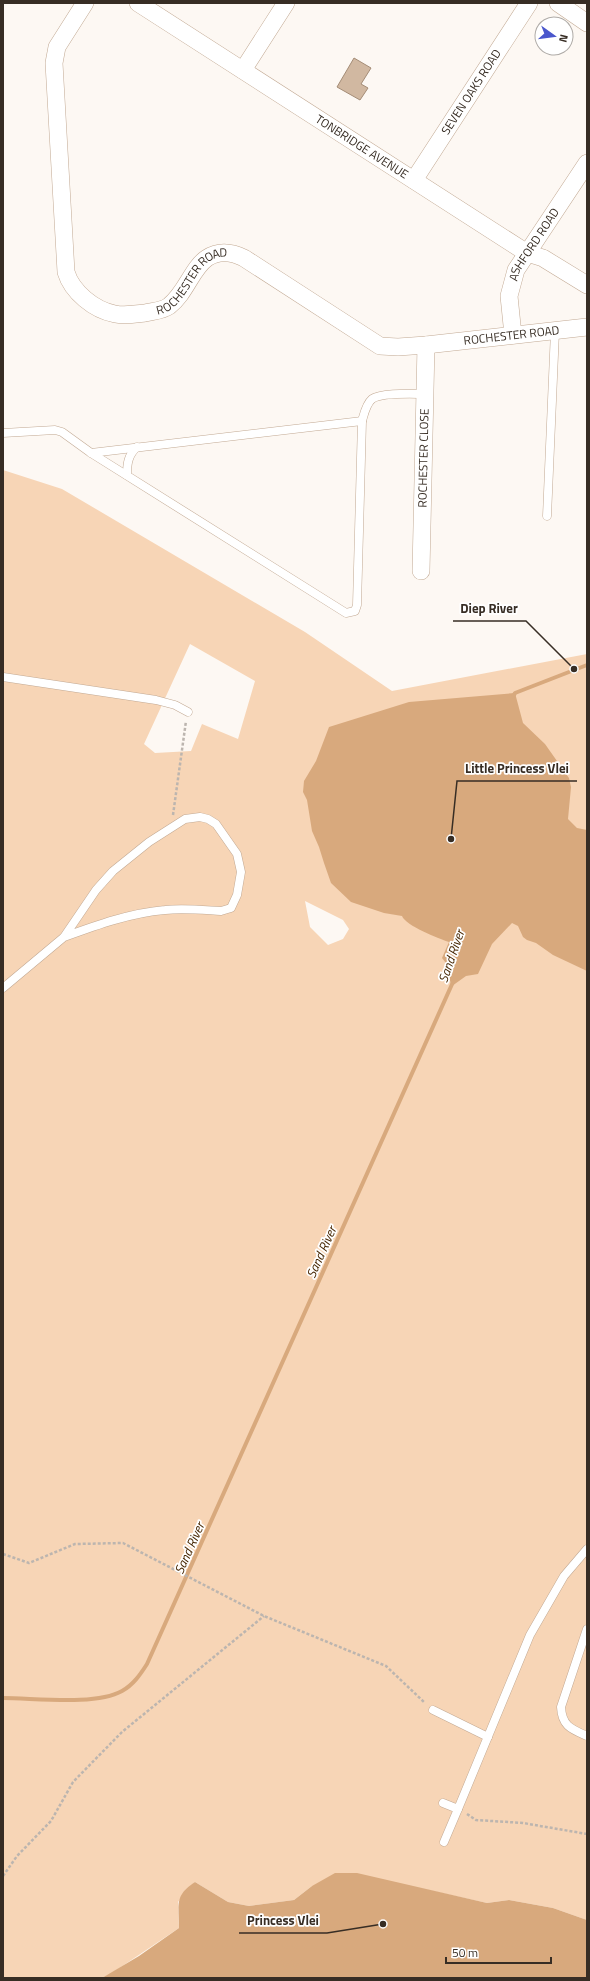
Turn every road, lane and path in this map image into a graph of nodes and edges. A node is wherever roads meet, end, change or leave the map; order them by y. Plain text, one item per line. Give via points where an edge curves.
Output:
1 (85, 3) edge
2 (138, 3) edge
3 (286, 3) edge
4 (529, 3) edge
5 (558, 3) edge
6 (587, 23) edge
7 (243, 70) junction
8 (587, 163) edge
9 (414, 180) junction
10 (527, 253) junction
11 (587, 285) edge
12 (587, 327) edge
13 (555, 331) junction
14 (513, 335) junction
15 (426, 345) junction
16 (426, 394) junction
17 (362, 422) junction
18 (3, 433) edge
19 (137, 447) junction
20 (91, 453) junction
21 (127, 475) junction
22 (547, 516) dead end
23 (421, 571) dead end
24 (3, 677) edge
25 (188, 712) joint
26 (171, 827) junction
27 (64, 937) junction
28 (3, 988) edge
29 (587, 1549) edge
30 (3, 1554) edge
31 (264, 1616) junction
32 (587, 1633) edge
33 (433, 1710) joint
34 (587, 1736) edge
35 (488, 1737) junction
36 (443, 1804) dead end
37 (458, 1809) junction
38 (587, 1834) edge
39 (444, 1842) dead end
40 (3, 1876) edge

1 - 15 street, ROCHESTER ROAD via 57,47 54,63 66,272 74,289 96,307 112,313 128,314 163,309 180,296 205,259 227,252 244,258 377,344 394,347
2 - 7 street, TONBRIDGE AVENUE
3 - 7 street
4 - 9 street, SEVEN OAKS ROAD
5 - 6 street
7 - 9 street, TONBRIDGE AVENUE
8 - 10 street, ASHFORD ROAD
9 - 10 street, TONBRIDGE AVENUE
10 - 11 street, TONBRIDGE AVENUE via 543,258
10 - 14 street, ASHFORD ROAD via 516,270 510,287
12 - 13 street, ROCHESTER ROAD
13 - 14 street, ROCHESTER ROAD
13 - 22 lane
14 - 15 street, ROCHESTER ROAD
15 - 16 street, ROCHESTER CLOSE
16 - 17 lane via 381,396 372,399 365,409
16 - 23 street, ROCHESTER CLOSE
17 - 19 lane
17 - 21 lane via 357,605 351,613 346,613
18 - 20 lane via 58,430
19 - 20 lane
19 - 21 lane via 128,459
20 - 21 lane
24 - 25 lane via 156,700
25 - 26 path
26 - 27 lane via 131,854 113,871 96,890
26 - 27 lane via 185,819 200,817 212,821 223,832 237,854 240,864 237,895 231,908 221,911 166,910 140,914 102,923
27 - 28 lane
29 - 35 lane via 564,1576 530,1635
30 - 31 path via 29,1563 75,1544 123,1543
31 - 33 path via 386,1666
31 - 40 path via 122,1732 73,1782 51,1821 17,1856
32 - 34 lane via 561,1707 565,1722
33 - 35 lane
35 - 37 lane
36 - 37 lane
37 - 38 path via 476,1820 523,1823
37 - 39 lane

